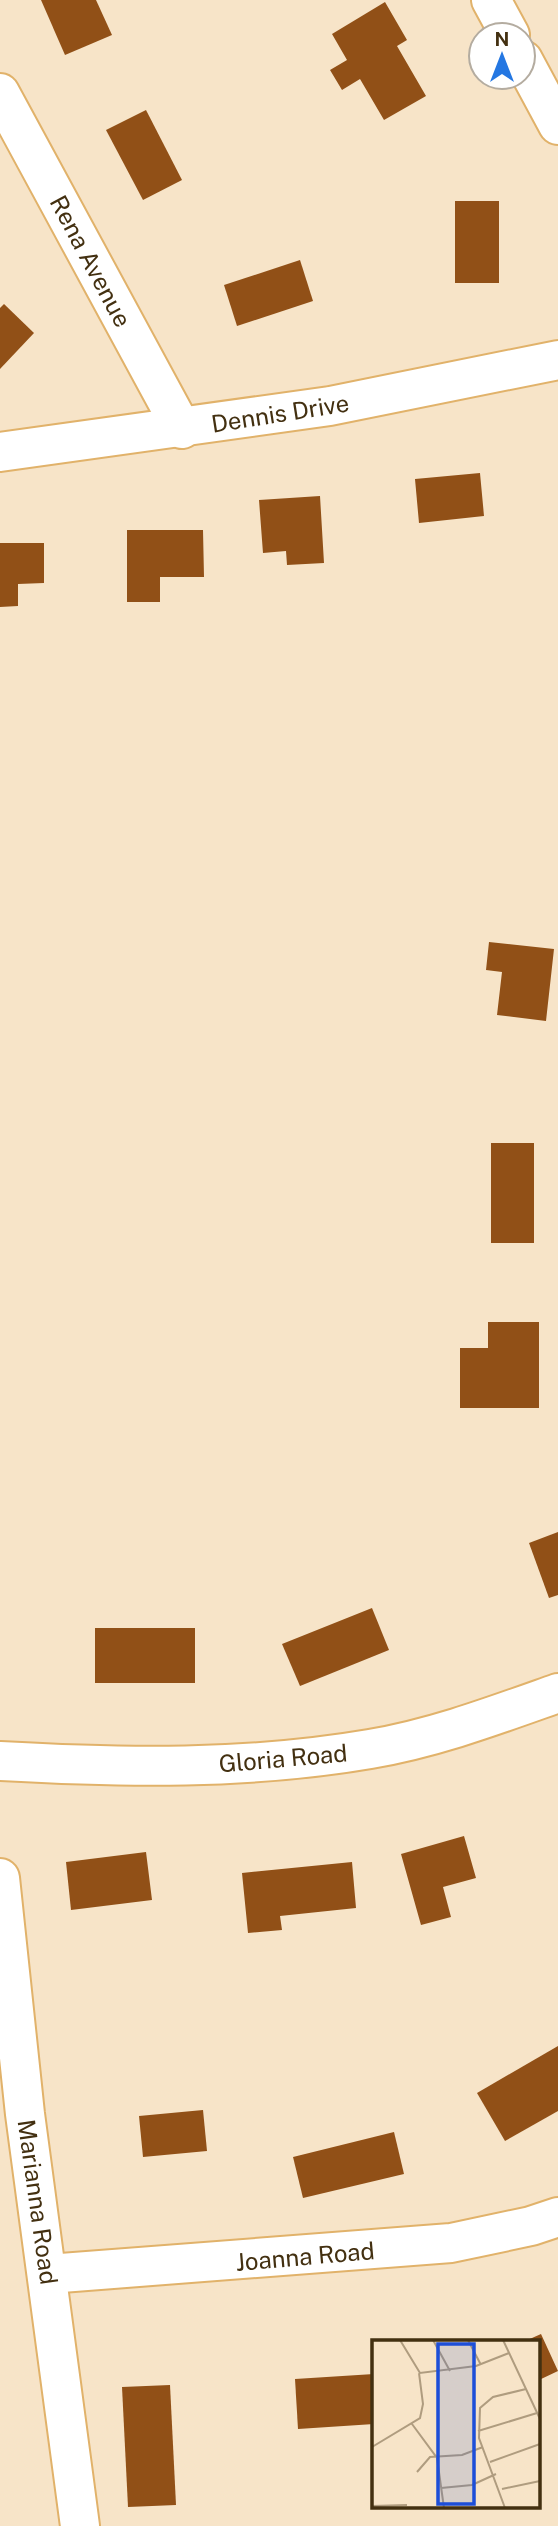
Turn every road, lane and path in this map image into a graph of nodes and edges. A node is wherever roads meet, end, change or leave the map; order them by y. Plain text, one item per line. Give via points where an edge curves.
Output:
1 (491, 0) edge
2 (502, 21) edge
3 (537, 86) edge
4 (0, 93) edge
5 (558, 125) edge
6 (558, 360) edge
7 (182, 429) junction
8 (0, 452) edge
9 (558, 1693) edge
10 (0, 1761) edge
11 (0, 1878) edge
12 (558, 2217) edge
13 (48, 2274) junction
14 (80, 2526) edge

1 - 2 street
3 - 5 street
4 - 7 street, Rena Avenue
6 - 7 street, Dennis Drive via 330,406
7 - 8 street, Dennis Drive
9 - 10 street, Gloria Road via 453,1730 371,1749 247,1764 138,1767
11 - 13 street, Marianna Road
12 - 13 street, Joanna Road via 451,2243
13 - 14 street, Marianna Road

